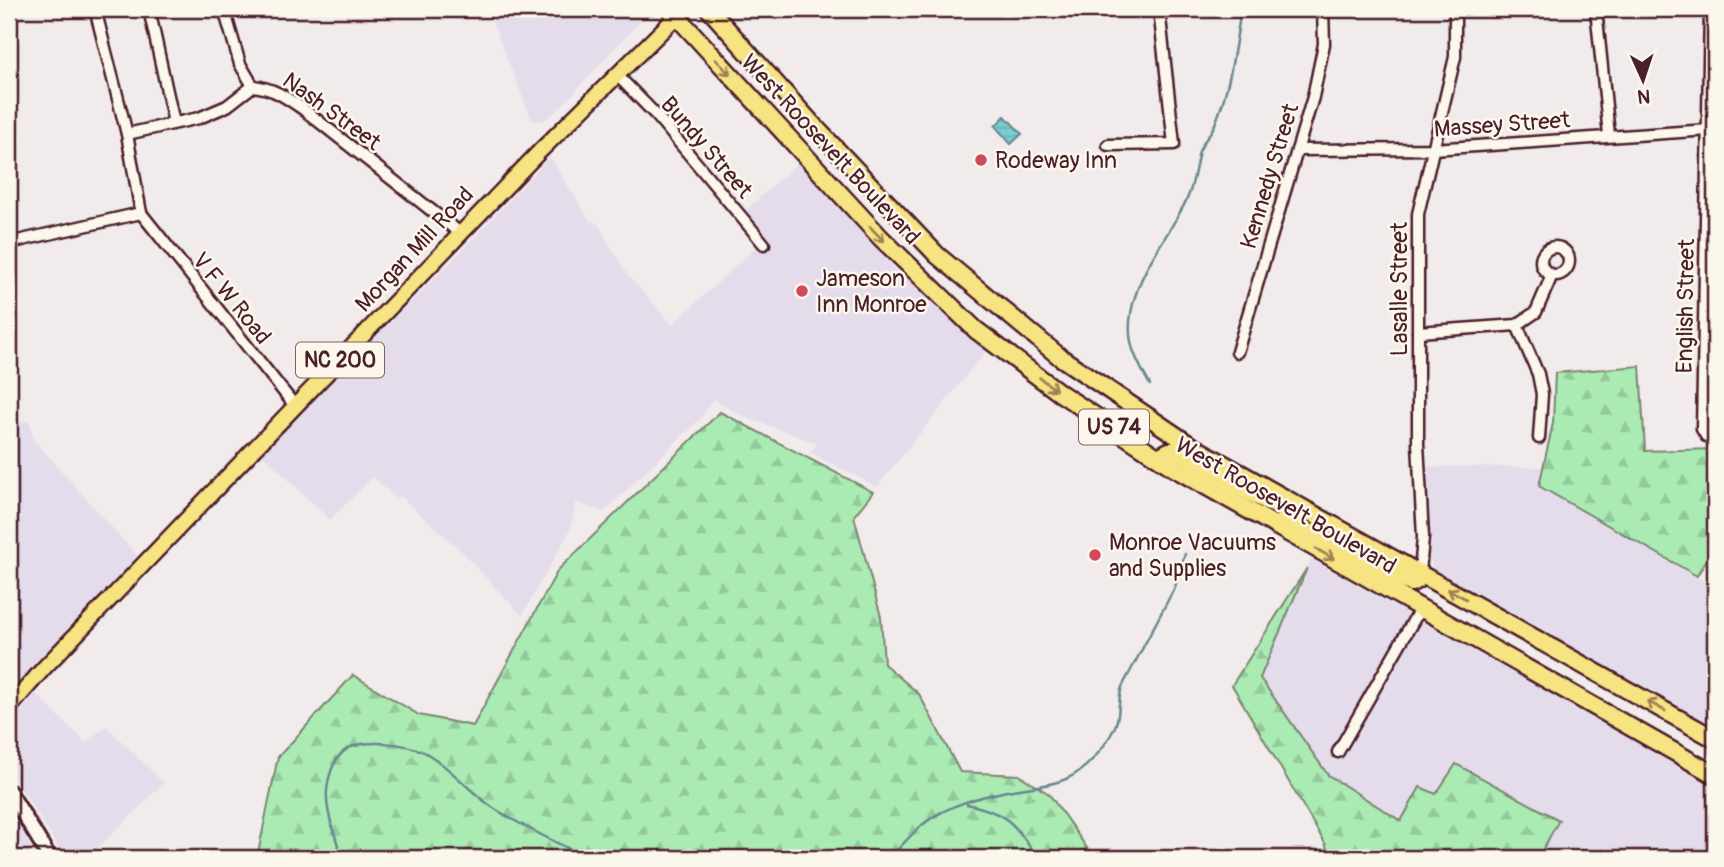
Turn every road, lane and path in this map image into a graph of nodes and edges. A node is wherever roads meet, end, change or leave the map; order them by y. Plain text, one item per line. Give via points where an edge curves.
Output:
1 (96, 9) edge
2 (149, 9) edge
3 (224, 9) edge
4 (709, 9) edge
5 (1159, 9) edge
6 (1323, 9) edge
7 (1455, 9) edge
8 (1596, 9) edge
9 (1710, 9) edge
10 (677, 11) edge
11 (618, 76) junction
12 (253, 86) junction
13 (174, 123) junction
14 (1709, 130) junction
15 (127, 134) junction
16 (1609, 135) junction
17 (1108, 145) dead end
18 (1433, 149) junction
19 (1297, 150) junction
20 (141, 213) junction
21 (460, 233) junction
22 (9, 243) edge
23 (764, 244) dead end
24 (1552, 275) dead end
25 (1517, 325) junction
26 (1418, 332) junction
27 (1237, 352) dead end
28 (295, 406) junction
29 (1710, 437) edge
30 (1539, 438) dead end
31 (1158, 457) junction
32 (1234, 502) junction
33 (1345, 531) junction
34 (1420, 573) junction
35 (1420, 609) junction
36 (9, 708) edge
37 (1715, 739) edge
38 (1338, 752) dead end
39 (1715, 775) edge
40 (9, 791) edge
41 (50, 858) edge

1 - 15 street
2 - 13 street
3 - 12 street via 240,64
4 - 33 highway, West Roosevelt Boulevard / US 74 via 937,255 1015,322 1190,444
5 - 17 street via 1174,144
6 - 19 street, Kennedy Street via 1324,44
7 - 18 street, Lasalle Street via 1455,57
8 - 16 street
9 - 14 street, English Street
10 - 11 main road, Morgan Mill Road / NC 200
10 -> 31 highway, West Roosevelt Boulevard / US 74 via 881,238 976,330 1060,393
11 - 21 main road, Morgan Mill Road / NC 200
11 - 23 street, Bundy Street
12 - 13 street, Nash Street via 227,106
12 - 21 street, Nash Street via 281,93
13 - 15 street, Nash Street
14 - 16 street, Massey Street
14 - 29 street, English Street via 1702,429
15 - 20 street
16 - 18 street, Massey Street
18 - 19 street, Massey Street
18 - 26 street, Lasalle Street via 1418,214
19 - 27 street, Kennedy Street
20 - 22 street
20 - 28 street, V F W Road
21 - 28 main road, Morgan Mill Road / NC 200
24 - 25 street via 1536,312
25 - 26 street
25 - 30 street via 1542,394
26 - 34 street, Lasalle Street
28 - 36 main road, Morgan Mill Road / NC 200
31 - 32 highway, West Roosevelt Boulevard / US 74
31 - 33 highway via 1176,451 1280,508
32 - 34 highway via 1319,536 1405,581 1417,580
32 -> 35 highway, West Roosevelt Boulevard / US 74
33 - 34 highway, West Roosevelt Boulevard / US 74
37 -> 34 highway, West Roosevelt Boulevard / US 74
35 - 38 street
35 - 39 highway, West Roosevelt Boulevard / US 74
40 - 41 street

